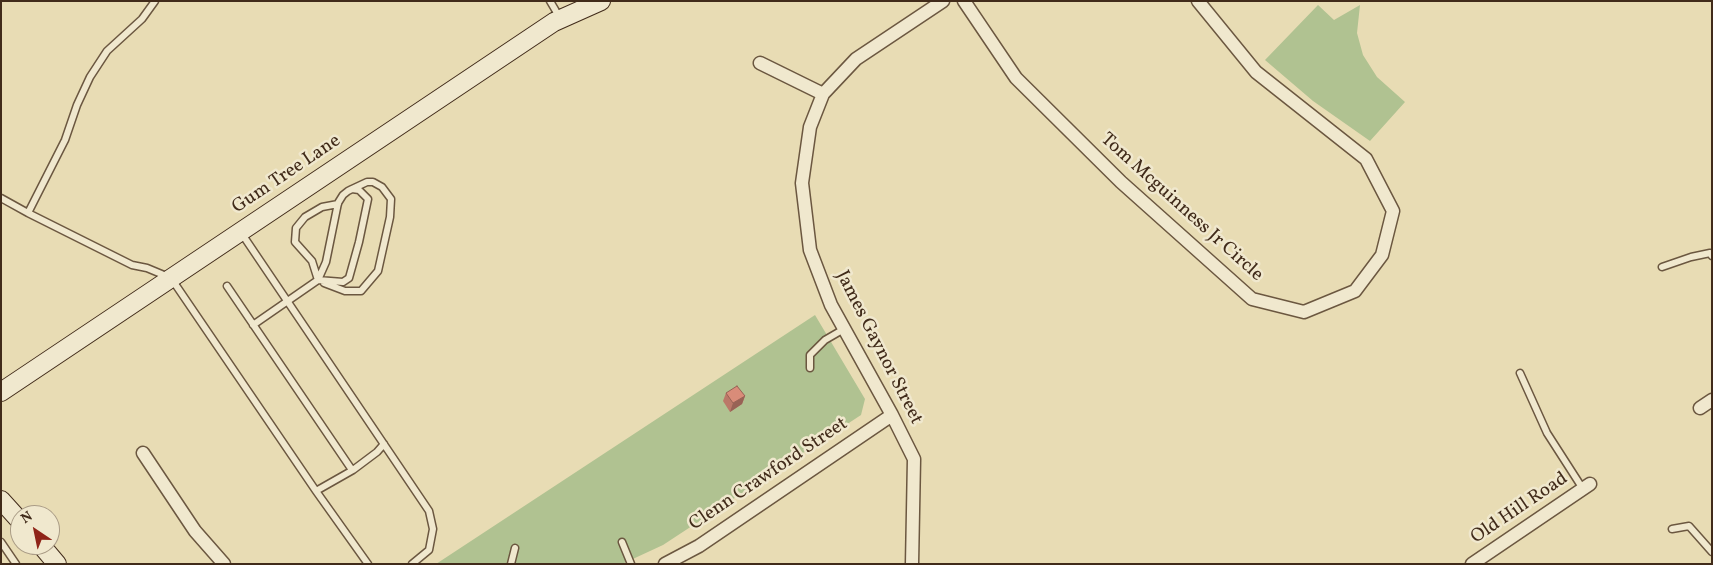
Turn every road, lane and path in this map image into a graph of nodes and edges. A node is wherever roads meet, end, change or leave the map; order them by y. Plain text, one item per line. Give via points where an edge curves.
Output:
1 (155, 1) edge
2 (550, 1) edge
3 (601, 1) edge
4 (943, 1) edge
5 (964, 1) edge
6 (1198, 1) edge
7 (560, 19) junction
8 (760, 63) dead end
9 (823, 94) junction
10 (352, 189) junction
11 (1, 198) edge
12 (338, 204) junction
13 (28, 213) junction
14 (240, 232) junction
15 (1712, 256) edge
16 (1662, 268) dead end
17 (171, 278) junction
18 (318, 280) junction
19 (227, 286) dead end
20 (287, 301) junction
21 (253, 325) junction
22 (844, 329) junction
23 (810, 368) dead end
24 (1520, 373) dead end
25 (1, 392) edge
26 (1712, 400) edge
27 (1700, 408) dead end
28 (892, 414) junction
29 (384, 444) junction
30 (143, 454) dead end
31 (352, 470) junction
32 (1586, 486) joint
33 (316, 491) junction
34 (1672, 529) dead end
35 (1, 542) edge
36 (622, 542) dead end
37 (515, 548) dead end
38 (1712, 552) edge
39 (16, 564) edge
40 (224, 564) edge
41 (368, 564) edge
42 (412, 564) edge
43 (511, 564) edge
44 (631, 564) edge
45 (664, 564) edge
46 (912, 564) edge
47 (1472, 564) edge

1 - 13 lane via 142,19 107,51 90,77 65,140
2 - 7 lane
3 - 7 street, Gum Tree Lane
4 - 9 street, James Gaynor Street via 856,59
5 - 6 street, Tom Mcguinness Jr Circle via 1016,78 1121,182 1252,299 1304,312 1355,291 1382,255 1393,211 1366,159 1256,72
7 - 14 street, Gum Tree Lane
8 - 9 street
9 - 22 street, James Gaynor Street via 810,127 802,183 810,250
10 - 12 lane
10 - 18 lane via 364,193 368,199 349,278 343,282
10 - 18 lane via 373,182 382,187 391,200 378,271 361,291 345,292
11 - 13 lane
12 - 18 lane via 326,262
12 - 18 lane via 322,207 305,217 296,228 295,242 312,261
13 - 17 lane via 132,266
14 - 17 street, Gum Tree Lane
14 - 20 lane
15 - 16 lane via 1691,257
17 - 25 street, Gum Tree Lane
17 - 33 lane
18 - 20 lane
19 - 21 lane
20 - 21 lane
20 - 29 lane
21 - 31 lane
22 - 23 lane via 825,340 810,355
22 - 28 street, James Gaynor Street
24 - 32 lane via 1547,433
26 - 27 street
28 - 45 street, Clenn Crawford Street via 699,546
28 - 46 street, James Gaynor Street via 914,458
29 - 31 lane
29 - 42 lane via 429,511 433,529 428,550
30 - 40 street via 195,531
31 - 33 lane
32 - 47 street, Old Hill Road
33 - 41 lane
34 - 38 lane via 1689,526
35 - 39 lane
36 - 44 lane
37 - 43 lane

